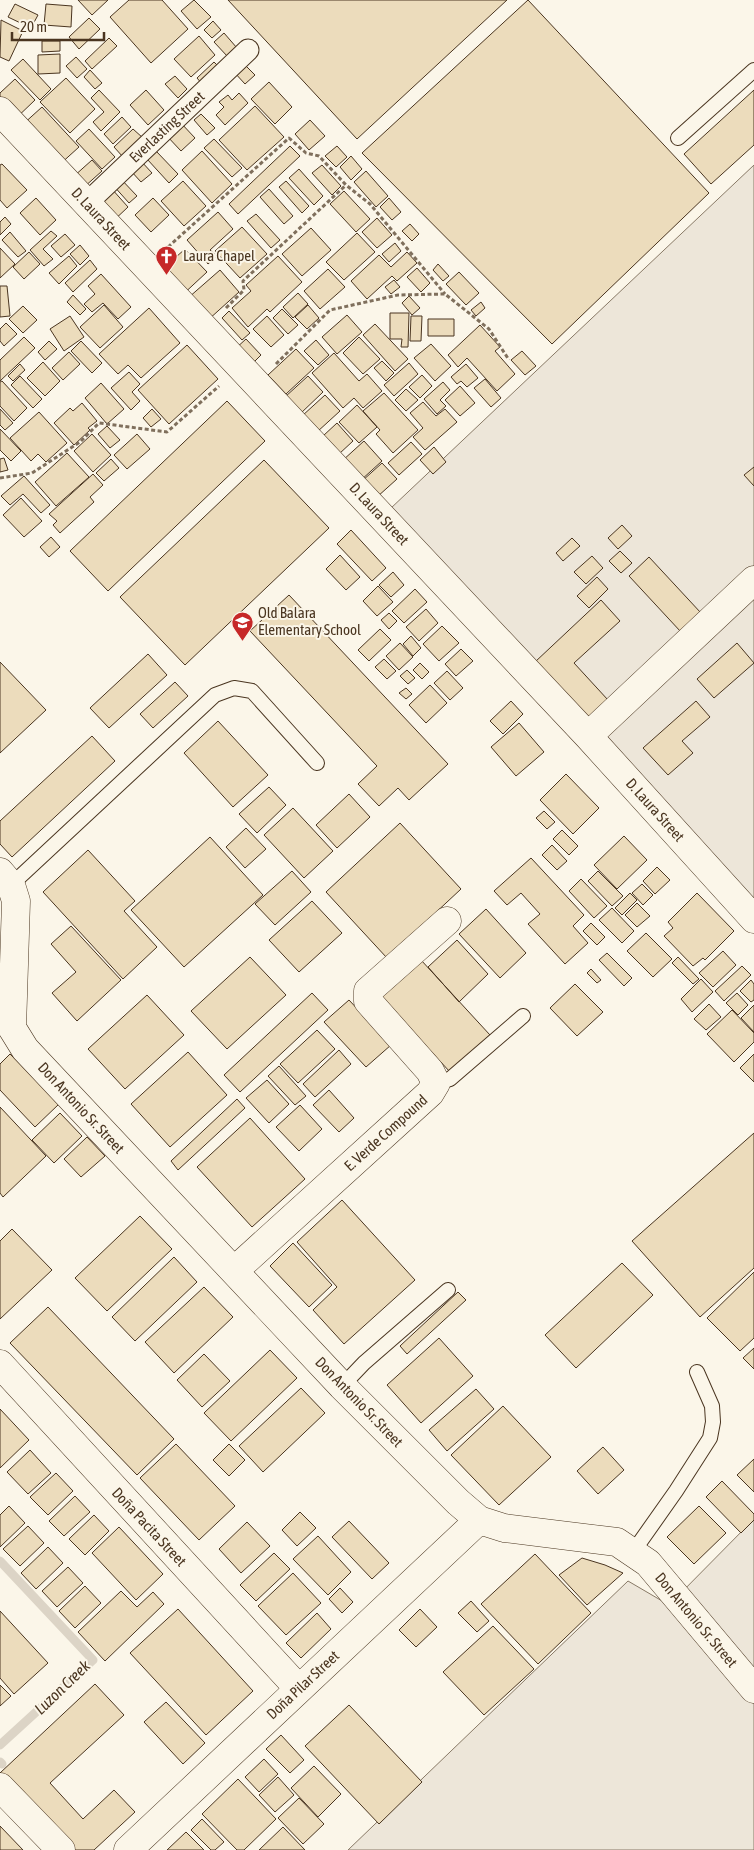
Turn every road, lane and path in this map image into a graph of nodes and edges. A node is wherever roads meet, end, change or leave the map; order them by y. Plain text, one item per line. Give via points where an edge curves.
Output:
1 (248, 50) dead end
2 (754, 70) edge
3 (0, 111) edge
4 (678, 138) dead end
5 (346, 184) junction
6 (87, 203) junction
7 (147, 267) junction
8 (444, 294) junction
9 (205, 329) junction
10 (509, 360) dead end
11 (248, 375) junction
12 (0, 478) edge
13 (754, 580) edge
14 (588, 736) junction
15 (317, 763) dead end
16 (5, 878) edge
17 (754, 920) edge
18 (447, 921) dead end
19 (523, 1016) dead end
20 (6, 1034) edge
21 (436, 1083) junction
22 (235, 1270) junction
23 (448, 1290) dead end
24 (0, 1364) edge
25 (697, 1372) dead end
26 (342, 1386) junction
27 (479, 1520) junction
28 (633, 1552) junction
29 (754, 1688) edge
30 (298, 1689) junction
31 (0, 1787) edge
32 (61, 1850) edge
33 (128, 1850) edge

1 - 6 street, Everlasting Street
2 - 4 lane
3 - 6 street, D. Laura Street
5 - 7 path via 319,156 306,153 289,138
5 - 8 path via 370,204
5 - 9 path via 243,281 244,290
6 - 7 street, D. Laura Street
7 - 9 street, D. Laura Street
8 - 10 path via 489,329
8 - 11 path via 398,295 330,310
9 - 11 street, D. Laura Street
11 - 12 path via 167,432 99,423 80,442 32,473
11 - 14 street, D. Laura Street
13 - 14 street
14 - 17 street, D. Laura Street
15 - 16 lane via 252,691 234,688 215,695
16 - 20 street via 16,901
18 - 21 street, E. Verde Compound via 368,991 368,1001 430,1071
19 - 21 lane via 450,1079
20 - 22 street, Don Antonio Sr. Street via 25,1049
21 - 22 street, E. Verde Compound via 430,1092
22 - 26 street, Don Antonio Sr. Street
23 - 26 lane
24 - 30 street, Doña Pacita Street
25 - 28 lane via 712,1406 710,1438
26 - 27 street, Don Antonio Sr. Street
27 - 28 street, Don Antonio Sr. Street via 504,1528 618,1542
27 - 30 street, Doña Pilar Street
28 - 29 street, Don Antonio Sr. Street via 648,1563
30 - 33 street, Doña Pilar Street
31 - 32 street

